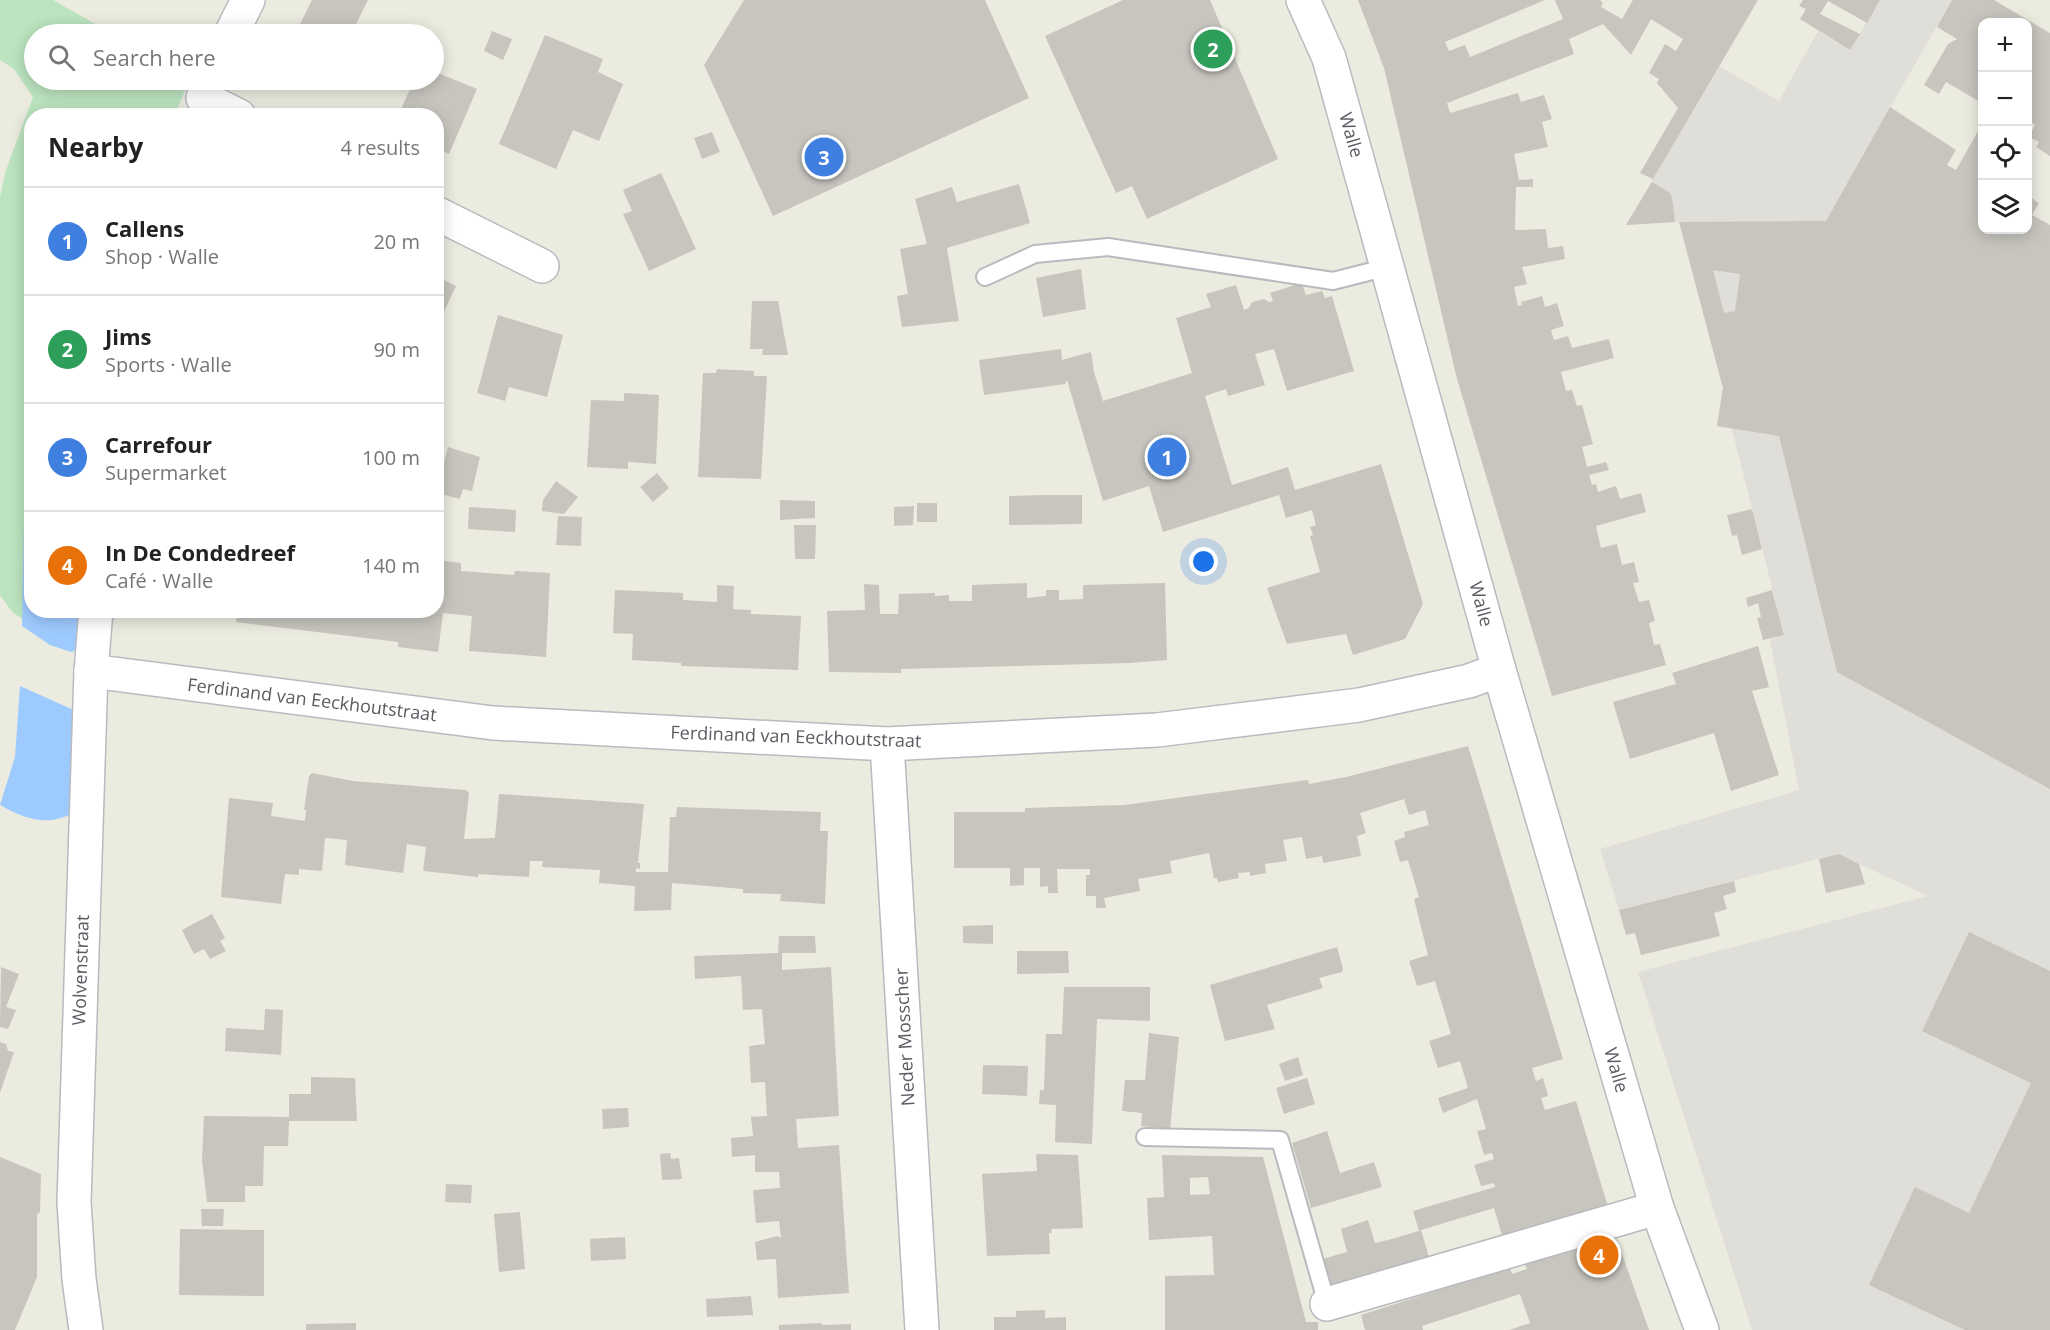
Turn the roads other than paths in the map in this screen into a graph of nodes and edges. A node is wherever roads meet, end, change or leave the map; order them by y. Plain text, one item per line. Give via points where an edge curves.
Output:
1 (248, 0) edge
2 (1303, 0) edge
3 (236, 24) edge
4 (203, 98) edge
5 (223, 108) edge
6 (444, 217) edge
7 (542, 266) dead end
8 (1388, 267) junction
9 (985, 277) dead end
10 (95, 618) edge
11 (1499, 670) junction
12 (91, 671) junction
13 (887, 744) junction
14 (1145, 1137) dead end
15 (1657, 1208) junction
16 (1327, 1304) joint
17 (86, 1330) edge
18 (922, 1330) edge
19 (1702, 1330) edge

1 - 3 street
2 - 8 street, Walle via 1329,58
4 - 5 street
6 - 7 street
8 - 9 lane via 1333,281 1107,247 1035,254
8 - 11 street, Walle
10 - 12 street, Wolvenstraat
11 - 13 street, Ferdinand van Eeckhoutstraat via 1470,681 1359,705 1157,730
11 - 15 street, Walle
12 - 13 street, Ferdinand van Eeckhoutstraat via 493,723
12 - 17 street, Wolvenstraat via 74,1202
13 - 18 street, Neder Mosscher
14 - 16 lane via 1280,1140
15 - 16 street
15 - 19 street, Walle

